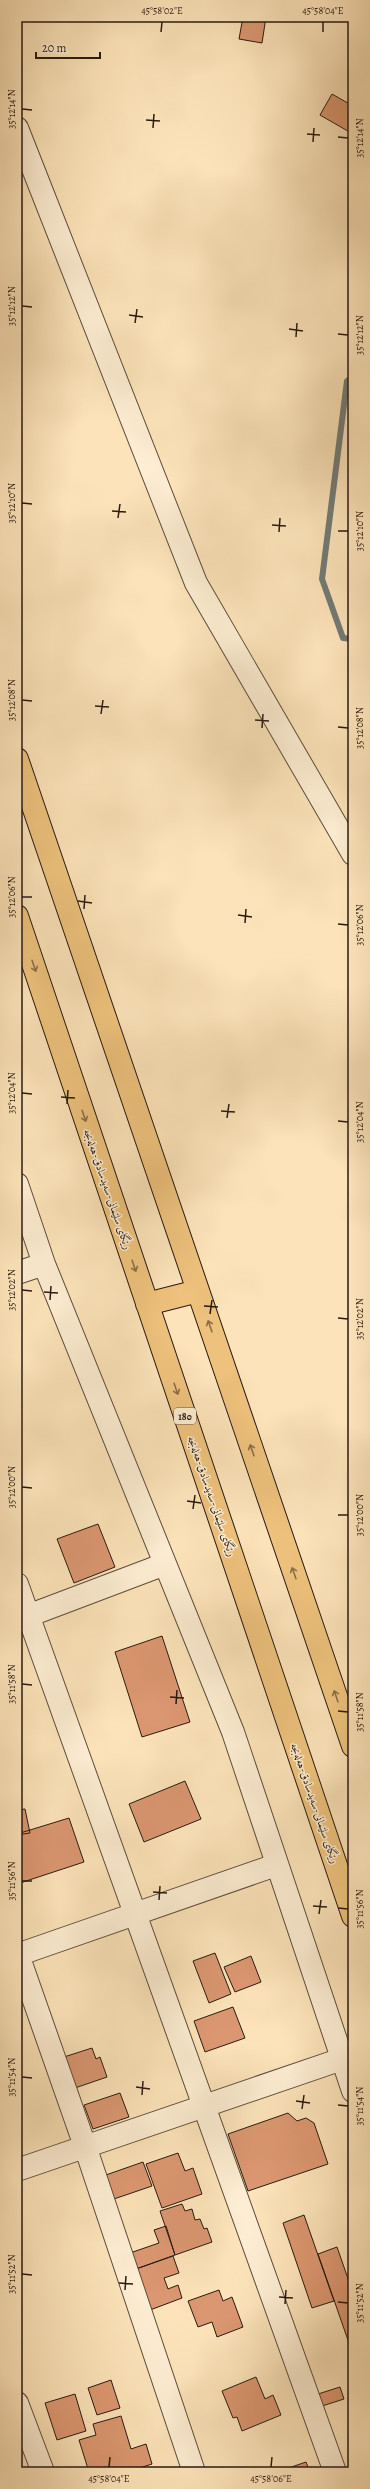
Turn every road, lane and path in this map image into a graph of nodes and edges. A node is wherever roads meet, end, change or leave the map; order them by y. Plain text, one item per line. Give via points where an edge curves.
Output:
1 (17, 128) edge
2 (17, 759) edge
3 (353, 854) edge
4 (17, 916) edge
5 (21, 939) edge
6 (17, 1184) edge
7 (44, 1264) junction
8 (17, 1273) edge
9 (198, 1291) junction
10 (147, 1304) junction
11 (165, 1564) junction
12 (17, 1584) edge
13 (23, 1618) edge
14 (353, 1746) edge
15 (276, 1865) junction
16 (135, 1914) junction
17 (353, 1916) edge
18 (17, 1954) edge
19 (342, 2060) junction
20 (353, 2091) edge
21 (205, 2106) junction
22 (85, 2146) junction
23 (17, 2170) edge
24 (17, 2403) edge
25 (43, 2472) edge
26 (194, 2472) edge
27 (335, 2472) edge

1 - 3 street via 196,582
2 - 9 highway
4 - 5 highway, رێگای سلێمانی-سەیدسادق-هەلەبجە / 180
5 -> 10 highway, رێگای سلێمانی-سەیدسادق-هەلەبجە / 180
6 - 7 street
7 - 8 street
7 - 11 street
9 - 10 highway
14 -> 9 highway
10 -> 17 highway, رێگای سلێمانی-سەیدسادق-هەلەبجە / 180
11 - 13 street
11 - 15 street via 233,1732
12 - 13 street
13 - 16 street
15 - 16 street
15 - 19 street
16 - 18 street
16 - 21 street
18 - 22 street
19 - 20 street
19 - 21 street
21 - 22 street
21 - 27 street
22 - 23 street
22 - 26 street
24 - 25 street

